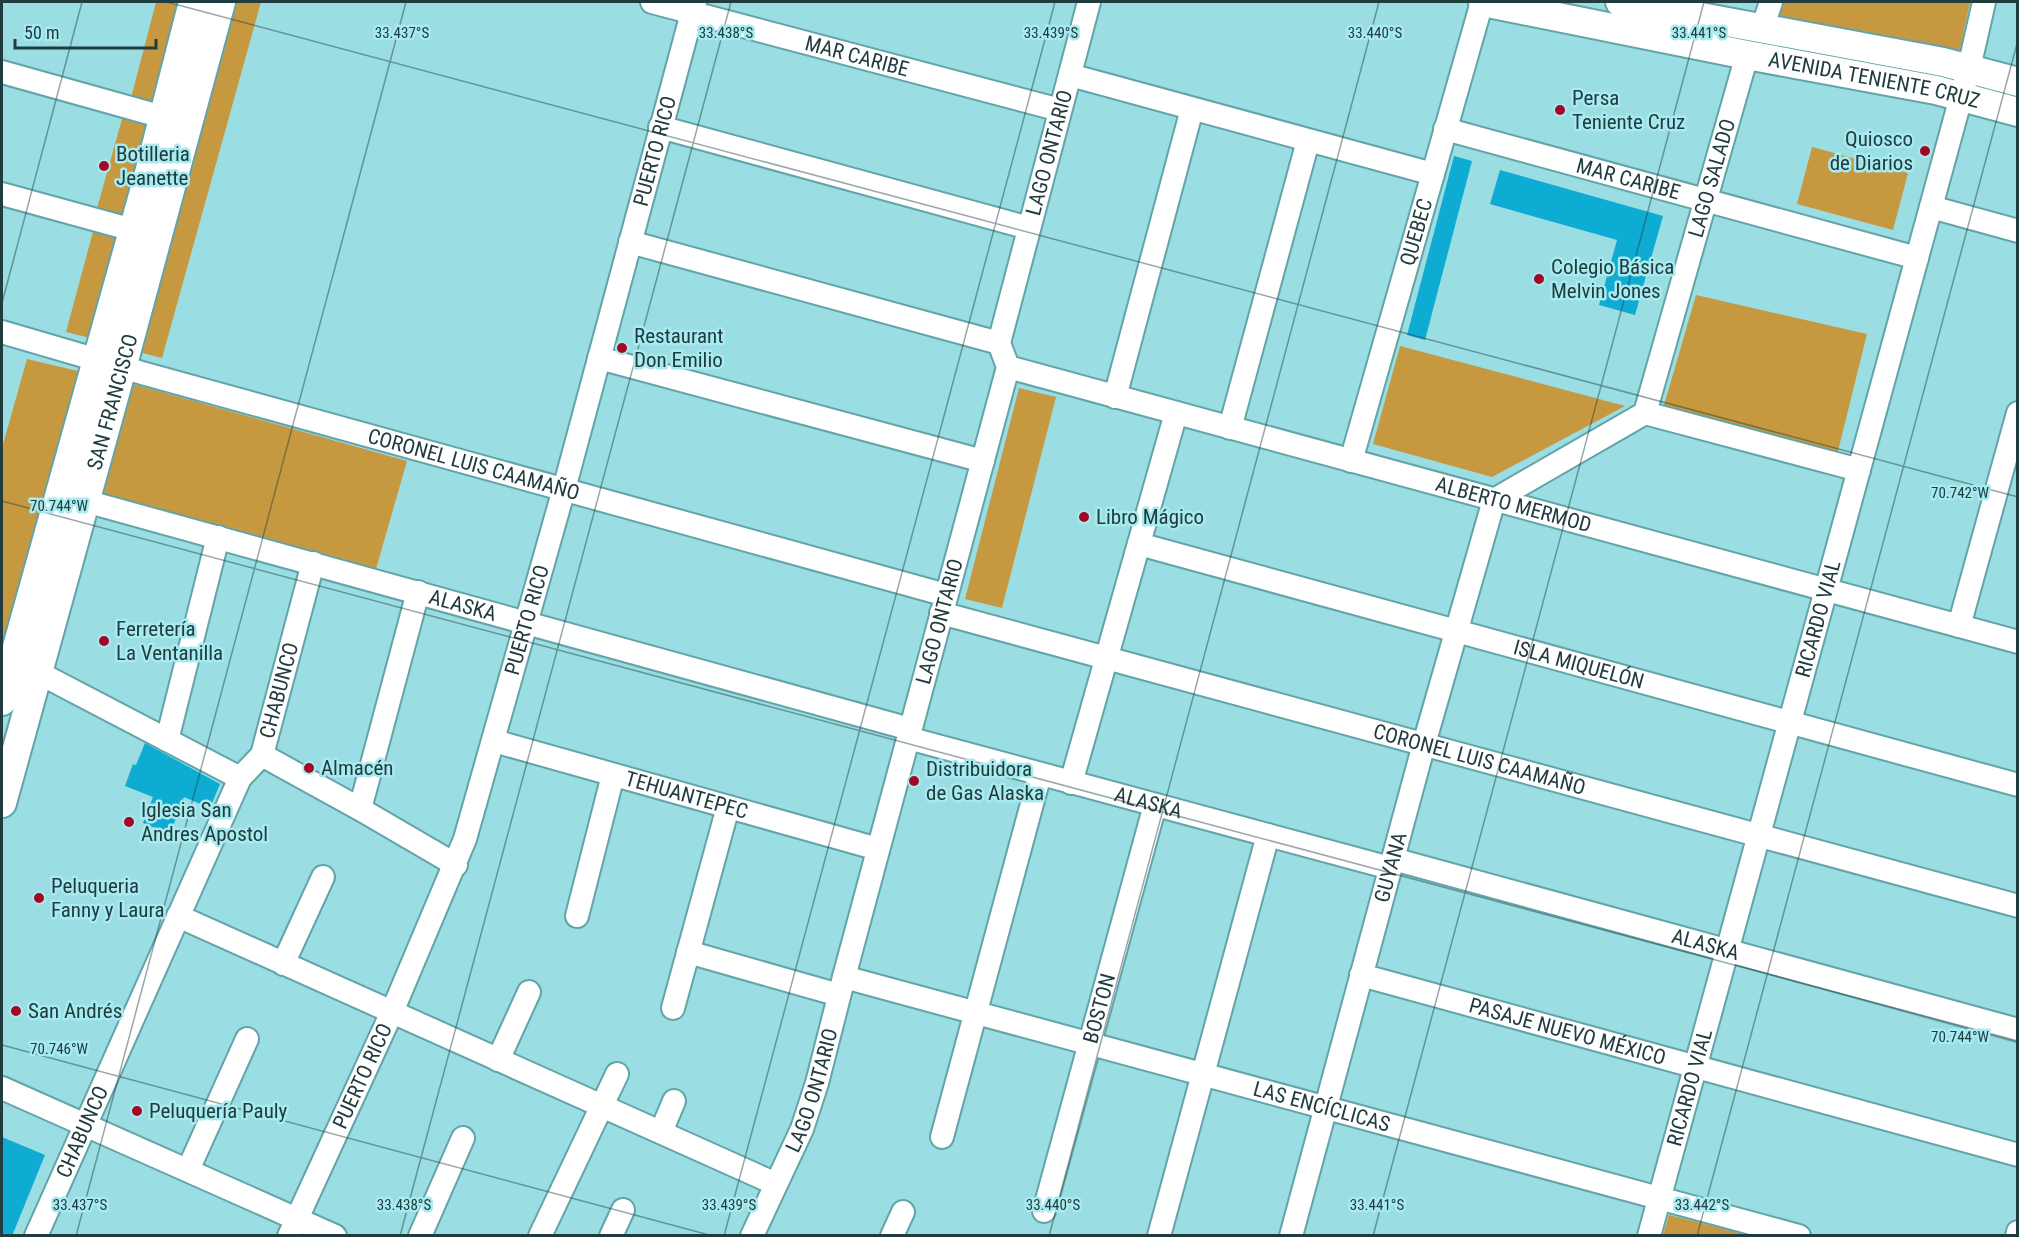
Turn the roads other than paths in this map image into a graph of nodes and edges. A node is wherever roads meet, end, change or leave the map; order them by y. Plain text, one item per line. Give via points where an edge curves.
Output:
1 (652, 2) edge
2 (1089, 2) edge
3 (1482, 2) edge
4 (1771, 2) edge
5 (1984, 2) edge
6 (207, 3) edge
7 (1634, 3) edge
8 (693, 7) edge
9 (1762, 29) junction
10 (1747, 55) junction
11 (1969, 68) junction
12 (2, 72) edge
13 (1070, 75) junction
14 (2018, 82) edge
15 (1961, 96) junction
16 (1192, 109) junction
17 (1060, 110) junction
18 (2018, 112) edge
19 (163, 117) junction
20 (660, 127) junction
21 (1445, 129) junction
22 (1308, 141) junction
23 (1433, 174) junction
24 (2, 194) edge
25 (1706, 200) junction
26 (1931, 207) junction
27 (1029, 228) junction
28 (133, 230) junction
29 (2018, 231) edge
30 (630, 242) junction
31 (1917, 258) junction
32 (2, 332) edge
33 (999, 343) junction
34 (599, 358) junction
35 (110, 363) junction
36 (1008, 368) junction
37 (1115, 397) junction
38 (1645, 412) junction
39 (1176, 413) junction
40 (2018, 413) edge
41 (1230, 428) junction
42 (982, 461) junction
43 (1351, 461) junction
44 (1859, 470) junction
45 (564, 489) junction
46 (1494, 500) junction
47 (85, 501) junction
48 (218, 537) junction
49 (1139, 544) junction
50 (313, 563) junction
51 (1826, 590) junction
52 (418, 592) junction
53 (944, 604) junction
54 (527, 622) junction
55 (1959, 626) junction
56 (1456, 631) junction
57 (2018, 642) edge
58 (1107, 658) junction
59 (37, 672) junction
60 (2, 701) edge
61 (1790, 722) junction
62 (909, 734) junction
63 (167, 740) junction
64 (494, 741) junction
65 (1424, 744) junction
66 (262, 755) junction
67 (1040, 774) junction
68 (613, 775) junction
69 (240, 778) junction
70 (1071, 783) junction
71 (2018, 784) edge
72 (2, 803) edge
73 (1155, 805) junction
74 (728, 807) junction
75 (360, 809) junction
76 (1268, 836) junction
77 (1759, 836) junction
78 (878, 849) junction
79 (1391, 864) junction
80 (456, 865) junction
81 (323, 877) dead end
82 (2018, 906) edge
83 (178, 916) junction
84 (577, 916) dead end
85 (1727, 951) junction
86 (688, 952) junction
87 (283, 964) junction
88 (1361, 975) junction
89 (841, 986) junction
90 (529, 992) dead end
91 (673, 1008) dead end
92 (392, 1012) junction
93 (974, 1012) junction
94 (2018, 1030) edge
95 (247, 1039) dead end
96 (1090, 1044) junction
97 (498, 1060) junction
98 (1695, 1067) junction
99 (617, 1074) dead end
100 (1203, 1074) junction
101 (2, 1088) edge
102 (675, 1101) dead end
103 (602, 1106) junction
104 (1326, 1107) junction
105 (85, 1125) junction
106 (661, 1132) junction
107 (942, 1137) dead end
108 (463, 1138) dead end
109 (2018, 1155) edge
110 (188, 1170) junction
111 (776, 1184) junction
112 (1660, 1198) junction
113 (623, 1210) dead end
114 (1044, 1211) dead end
115 (903, 1212) dead end
116 (293, 1227) edge
117 (36, 1236) edge
118 (336, 1236) edge
119 (420, 1236) edge
120 (540, 1236) edge
121 (611, 1236) edge
122 (753, 1236) edge
123 (892, 1236) edge
124 (1159, 1236) edge
125 (1291, 1236) edge
126 (1649, 1236) edge
127 (1799, 1236) edge

1 - 8 street, MAR CARIBE
2 - 13 street, LAGO ONTARIO
3 - 10 main road, AVENIDA TENIENTE CRUZ
3 - 21 street, QUEBEC
4 - 9 street
5 - 11 street, RICARDO VIAL
6 - 19 main road, SAN FRANCISCO
6 - 35 main road, SAN FRANCISCO
7 - 9 main road, AVENIDA TENIENTE CRUZ
8 - 17 street, MAR CARIBE
8 - 20 street, PUERTO RICO
9 - 11 main road, AVENIDA TENIENTE CRUZ
10 - 15 main road, AVENIDA TENIENTE CRUZ
10 - 25 street, LAGO SALADO
11 - 14 main road, AVENIDA TENIENTE CRUZ
11 - 15 street, RICARDO VIAL
12 - 19 street
13 - 16 street
13 - 17 street, LAGO ONTARIO
15 - 18 main road, AVENIDA TENIENTE CRUZ
15 - 26 street, RICARDO VIAL
16 - 22 street
16 - 37 street
17 - 27 street, LAGO ONTARIO
19 - 28 main road, SAN FRANCISCO
20 - 27 street
20 - 30 street, PUERTO RICO
21 - 23 street, QUEBEC
21 - 25 street, MAR CARIBE
22 - 23 street
22 - 41 street
23 - 43 street, QUEBEC
24 - 28 street
25 - 31 street, MAR CARIBE
25 - 38 street, LAGO SALADO
26 - 29 street
26 - 31 street, RICARDO VIAL
27 - 33 street, LAGO ONTARIO
28 - 35 main road, SAN FRANCISCO
30 - 33 street
30 - 34 street, PUERTO RICO
31 - 44 street, RICARDO VIAL
32 - 35 street, CORONEL LUIS CAAMAÑO
33 - 36 street
34 - 42 street
34 - 45 street, PUERTO RICO
35 - 45 street, CORONEL LUIS CAAMAÑO
35 - 47 main road, SAN FRANCISCO
35 - 60 main road, SAN FRANCISCO
36 - 37 street, ALBERTO MERMOD
36 - 42 street, LAGO ONTARIO
37 - 39 street, ALBERTO MERMOD
38 - 44 street
38 - 46 street
39 - 41 street, ALBERTO MERMOD
39 - 49 street
40 - 55 street
41 - 43 street, ALBERTO MERMOD
42 - 53 street, LAGO ONTARIO
43 - 46 street, ALBERTO MERMOD
44 - 51 street, RICARDO VIAL
45 - 53 street, CORONEL LUIS CAAMAÑO
45 - 54 street, PUERTO RICO
46 - 51 street, ALBERTO MERMOD
46 - 56 street, GUYANA
47 - 48 street, ALASKA
47 - 59 main road, SAN FRANCISCO
48 - 50 street, ALASKA
48 - 63 street
49 - 56 street, ISLA MIQUELÓN
49 - 58 street
50 - 52 street, ALASKA
50 - 66 street, CHABUNCO
51 - 55 street, ALBERTO MERMOD
51 - 61 street, RICARDO VIAL
52 - 54 street, ALASKA
52 - 75 street
53 - 58 street, CORONEL LUIS CAAMAÑO
53 - 62 street, LAGO ONTARIO
54 - 62 street, ALASKA
54 - 64 street, PUERTO RICO
55 - 57 street, ALBERTO MERMOD
56 - 61 street, ISLA MIQUELÓN
56 - 65 street, GUYANA
58 - 65 street, CORONEL LUIS CAAMAÑO
58 - 70 street
59 - 63 street
59 - 72 main road, SAN FRANCISCO
61 - 71 street, ISLA MIQUELÓN
61 - 77 street, RICARDO VIAL
62 - 67 street, ALASKA
62 - 78 street, LAGO ONTARIO
63 - 69 street
64 - 68 street, TEHUANTEPEC
64 - 80 street, PUERTO RICO
65 - 77 street, CORONEL LUIS CAAMAÑO
65 - 79 street, GUYANA
66 - 69 street, CHABUNCO
66 - 75 street
67 - 70 street, ALASKA
67 - 93 street
68 - 74 street, TEHUANTEPEC
68 - 84 street
69 - 83 street, CHABUNCO
70 - 73 street, ALASKA
73 - 76 street, ALASKA
73 - 96 street, BOSTON
74 - 78 street, TEHUANTEPEC
74 - 86 street
75 - 80 street
76 - 79 street, ALASKA
76 - 100 street
77 - 82 street, CORONEL LUIS CAAMAÑO
77 - 85 street, RICARDO VIAL
78 - 89 street, LAGO ONTARIO
79 - 85 street, ALASKA
79 - 88 street, GUYANA
80 - 92 street, PUERTO RICO
81 - 87 street
83 - 87 street
83 - 105 street, CHABUNCO
85 - 94 street, ALASKA
85 - 98 street, RICARDO VIAL
86 - 89 street, LAS ENCÍCLICAS
86 - 91 street
87 - 92 street
88 - 98 street, PASAJE NUEVO MÉXICO
88 - 104 street, GUYANA
89 - 93 street, LAS ENCÍCLICAS
89 - 111 street, LAGO ONTARIO via 810,1107
90 - 97 street
92 - 97 street
92 - 116 street, PUERTO RICO
93 - 96 street, LAS ENCÍCLICAS
93 - 107 street
95 - 110 street
96 - 100 street, LAS ENCÍCLICAS
96 - 114 street, BOSTON
97 - 103 street
98 - 109 street, PASAJE NUEVO MÉXICO
98 - 112 street, RICARDO VIAL
99 - 103 street
100 - 104 street, LAS ENCÍCLICAS
100 - 124 street
101 - 105 street
102 - 106 street
103 - 106 street
103 - 120 street
104 - 112 street, LAS ENCÍCLICAS
104 - 125 street, GUYANA
105 - 110 street
105 - 117 street, CHABUNCO
106 - 111 street
108 - 119 street
110 - 116 street
111 - 122 street, LAGO ONTARIO
112 - 126 street, RICARDO VIAL
112 - 127 street, LAS ENCÍCLICAS
113 - 121 street
115 - 123 street
116 - 118 street

